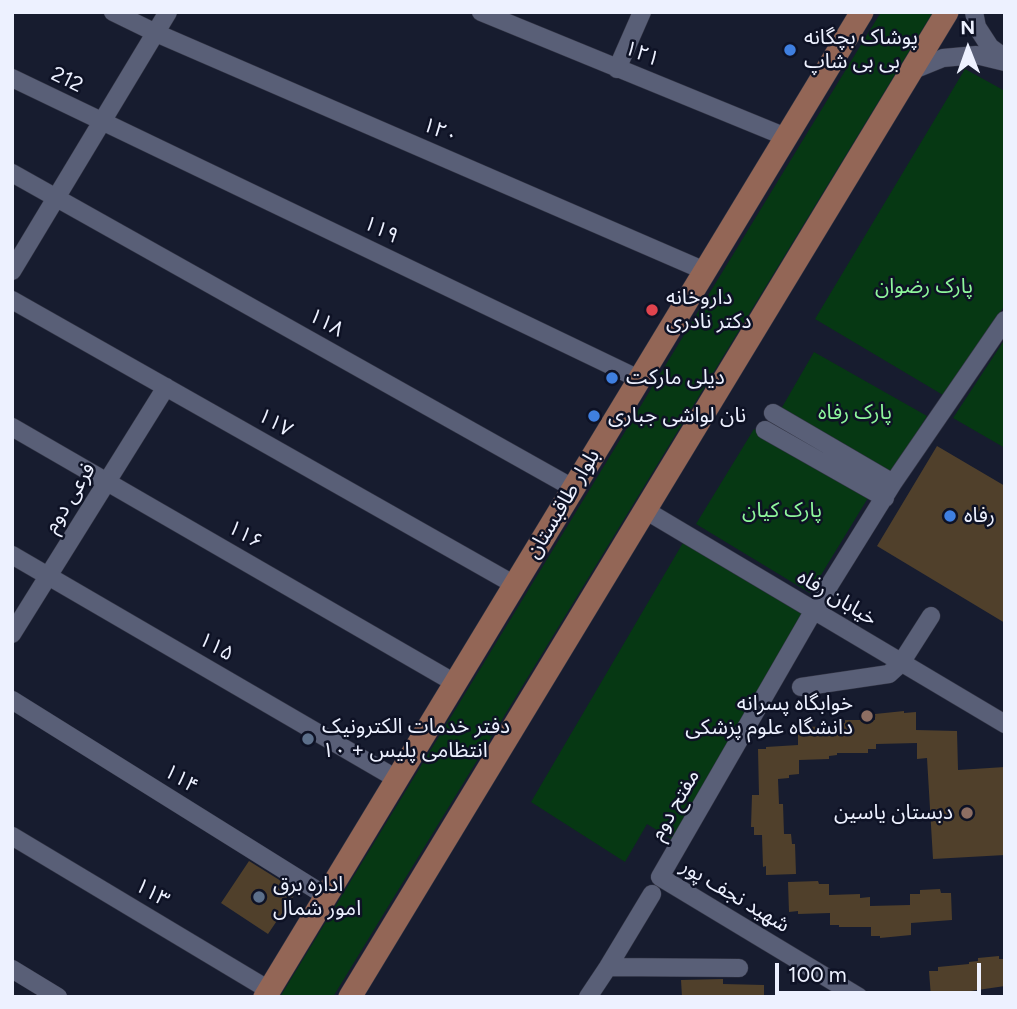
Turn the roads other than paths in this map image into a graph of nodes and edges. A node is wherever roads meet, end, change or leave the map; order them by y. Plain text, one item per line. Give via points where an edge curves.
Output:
1 (113, 12) edge
2 (168, 12) edge
3 (481, 12) edge
4 (642, 12) edge
5 (947, 12) edge
6 (974, 12) edge
7 (859, 13) edge
8 (156, 33) junction
9 (1005, 60) edge
10 (617, 69) junction
11 (911, 71) junction
12 (12, 78) edge
13 (102, 122) junction
14 (786, 137) junction
15 (12, 173) edge
16 (57, 197) junction
17 (12, 271) edge
18 (705, 271) junction
19 (12, 300) edge
20 (1005, 320) edge
21 (639, 379) junction
22 (166, 387) junction
23 (773, 413) dead end
24 (12, 427) edge
25 (765, 430) dead end
26 (107, 482) junction
27 (573, 488) junction
28 (889, 491) junction
29 (645, 510) junction
30 (12, 555) edge
31 (48, 576) junction
32 (515, 585) junction
33 (814, 610) junction
34 (931, 616) dead end
35 (12, 634) edge
36 (901, 663) junction
37 (455, 683) junction
38 (801, 687) dead end
39 (12, 700) edge
40 (1005, 724) edge
41 (397, 779) junction
42 (12, 836) edge
43 (660, 877) joint
44 (652, 894) dead end
45 (326, 896) junction
46 (608, 967) junction
47 (739, 968) dead end
48 (12, 969) edge
49 (267, 994) edge
50 (58, 997) edge
51 (350, 997) edge
52 (588, 997) edge
53 (859, 997) edge

1 - 8 street, ۱۲۰
2 - 8 street
3 - 10 street, ۱۲۱
4 - 10 street
5 - 11 main road
6 - 9 street via 977,27
7 - 14 main road, بلوار طاقبستان
8 - 13 street
8 - 18 street, ۱۲۰
9 - 11 street via 976,55 943,58
10 - 14 street, ۱۲۱
11 - 29 main road
12 - 13 street, 212
13 - 16 street
13 - 21 street, ۱۱۹
14 - 18 main road, بلوار طاقبستان
15 - 16 street, ۱۱۸
16 - 17 street
16 - 27 street, ۱۱۸
18 - 21 main road, بلوار طاقبستان
19 - 22 street, ۱۱۷
20 - 28 street, مفتح دوم
21 - 27 main road, بلوار طاقبستان
22 - 26 street, فرعی دوم
22 - 32 street, ۱۱۷
23 - 28 street
24 - 26 street, ۱۱۶
25 - 28 street
26 - 31 street, فرعی دوم
26 - 37 street, ۱۱۶
27 - 32 main road, بلوار طاقبستان
28 - 33 street, مفتح دوم
29 - 33 street, خیابان رفاه
29 - 51 main road
30 - 31 street, ۱۱۵
31 - 35 street, فرعی دوم
31 - 41 street, ۱۱۵
32 - 37 main road, بلوار طاقبستان
33 - 36 street, خیابان رفاه
33 - 43 street, مفتح دوم
34 - 36 street
36 - 38 street via 889,674
36 - 40 street, خیابان رفاه
37 - 41 main road, بلوار طاقبستان
39 - 45 street, ۱۱۴
41 - 45 main road, بلوار طاقبستان
42 - 49 street, ۱۱۳
43 - 53 street, شهید نجف پور
44 - 46 street
45 - 49 main road, بلوار طاقبستان
46 - 47 street
46 - 52 street
48 - 50 street

